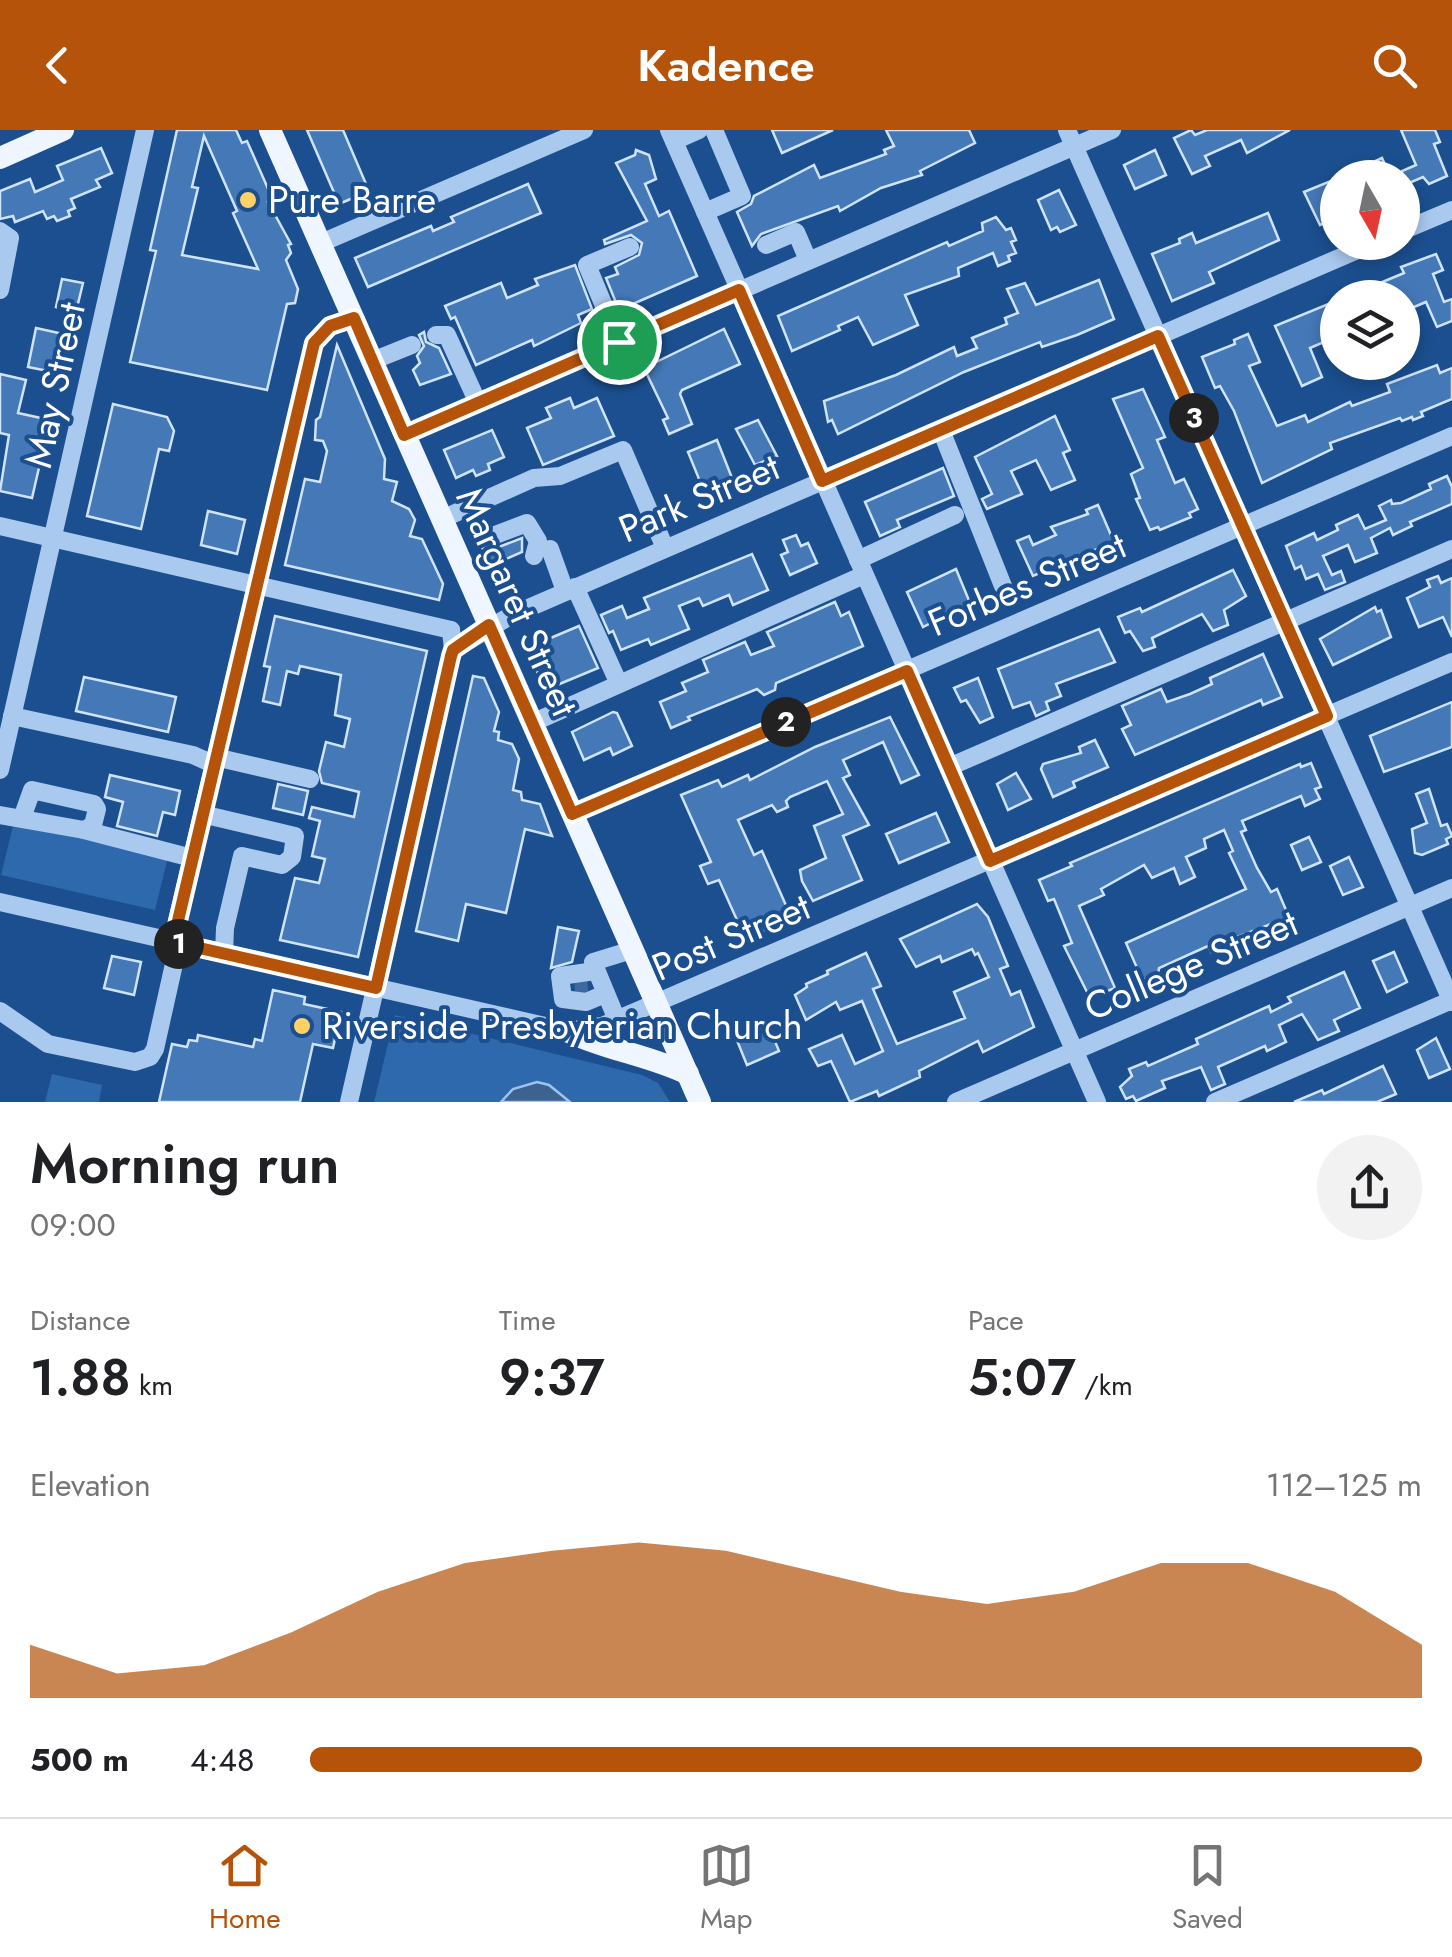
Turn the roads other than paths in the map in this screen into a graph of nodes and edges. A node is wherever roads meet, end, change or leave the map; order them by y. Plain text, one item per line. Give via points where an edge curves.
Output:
1 (63, 130) edge
2 (145, 130) edge
3 (270, 130) edge
4 (584, 130) edge
5 (700, 130) edge
6 (714, 130) edge
7 (1112, 130) edge
8 (672, 136) edge
9 (1071, 138) edge
10 (0, 158) edge
11 (1452, 210) edge
12 (705, 212) junction
13 (1420, 223) edge
14 (0, 231) edge
15 (321, 244) junction
16 (766, 245) dead end
17 (630, 247) dead end
18 (808, 260) junction
19 (1334, 260) edge
20 (0, 290) edge
21 (739, 290) junction
22 (354, 318) junction
23 (436, 335) dead end
24 (1158, 336) junction
25 (619, 342) junction
26 (412, 345) dead end
27 (372, 361) junction
28 (478, 403) junction
29 (941, 430) junction
30 (404, 435) junction
31 (1452, 436) edge
32 (822, 481) junction
33 (956, 514) dead end
34 (442, 519) junction
35 (0, 526) edge
36 (1243, 526) junction
37 (478, 532) dead end
38 (54, 538) junction
39 (664, 548) junction
40 (1452, 548) edge
41 (861, 567) junction
42 (254, 584) junction
43 (1003, 586) dead end
44 (570, 589) junction
45 (1284, 620) junction
46 (489, 625) junction
47 (451, 630) junction
48 (453, 650) junction
49 (1452, 662) edge
50 (907, 671) junction
51 (619, 684) junction
52 (12, 716) junction
53 (1327, 716) junction
54 (532, 723) junction
55 (214, 760) junction
56 (0, 767) edge
57 (949, 767) junction
58 (310, 779) dead end
59 (202, 814) junction
60 (572, 814) junction
61 (0, 815) edge
62 (22, 818) junction
63 (84, 830) junction
64 (192, 858) junction
65 (990, 861) junction
66 (1452, 888) edge
67 (0, 902) edge
68 (1410, 906) junction
69 (173, 942) junction
70 (632, 950) junction
71 (224, 954) junction
72 (376, 988) junction
73 (584, 988) junction
74 (1452, 1000) edge
75 (656, 1004) junction
76 (0, 1011) edge
77 (617, 1020) junction
78 (564, 1030) junction
79 (1075, 1050) junction
80 (688, 1074) junction
81 (349, 1102) edge
82 (700, 1102) edge
83 (956, 1102) edge
84 (1097, 1102) edge
85 (1215, 1102) edge

1 - 10 main road
2 - 38 street, May Street
3 - 15 main road, Margaret Street
4 - 15 street
5 - 8 street
6 - 12 street via 742,196
7 - 9 street
8 - 12 street
9 - 18 street
9 - 24 street
11 - 13 street
12 - 21 street
14 - 20 street via 10,238
15 - 22 main road, Margaret Street
16 - 18 street via 796,232
17 - 25 street via 588,265
18 - 21 street
19 - 24 street, Park Street
21 - 25 street
21 - 32 street
22 - 27 main road, Margaret Street
22 - 42 street via 330,326 314,343
23 - 28 street via 447,334
24 - 29 street, Park Street
24 - 36 street
25 - 28 street
26 - 27 street
27 - 30 main road, Margaret Street
28 - 30 street
29 - 32 street, Park Street
29 - 43 street
30 - 34 main road, Margaret Street
31 - 36 street, Forbes Street
32 - 39 street, Park Street
32 - 41 street
33 - 41 street
34 - 39 street via 534,478 560,476 623,450
34 - 46 main road, Margaret Street
35 - 38 street
36 - 45 street
36 - 50 street, Forbes Street
37 - 44 street via 490,536 527,523
38 - 42 street
38 - 52 street, May Street
39 - 44 street, Park Street
40 - 45 street
41 - 50 street
41 - 51 street
42 - 47 street
42 - 55 street
44 - 46 street, Park Street
44 - 51 street
45 - 53 street
45 - 57 street
46 - 47 street, Park Street
46 - 48 street, Park Street
46 - 54 main road, Margaret Street
47 - 48 street
48 - 72 street
49 - 53 street, Post Street
50 - 57 street
50 - 60 street, Forbes Street
51 - 54 street
52 - 55 street
52 - 56 street, May Street
53 - 65 street, Post Street
53 - 68 street
54 - 60 main road, Margaret Street
55 - 58 street
55 - 59 street
57 - 65 street
59 - 64 street
59 - 71 street via 295,836 292,857 282,864 242,856
60 - 70 main road, Margaret Street
61 - 62 street
62 - 63 street
62 - 63 street via 30,792 37,790 96,805 93,824
63 - 64 street
64 - 69 street
65 - 75 street, Post Street
65 - 79 street
66 - 68 street, College Street
67 - 69 street, Post Street
68 - 74 street
68 - 79 street, College Street
69 - 71 street, Post Street
69 - 76 street via 174,964 150,1058 134,1062 48,1044
70 - 73 street via 593,962
70 - 75 main road, Margaret Street
71 - 72 street, Post Street
72 - 78 street, Post Street
72 - 81 street
73 - 77 street
73 - 78 street
74 - 85 street
75 - 77 street, Post Street
75 - 80 main road, Margaret Street
77 - 78 street, Post Street
78 - 80 main road
79 - 83 street, College Street
79 - 84 street
80 - 82 main road, Margaret Street

